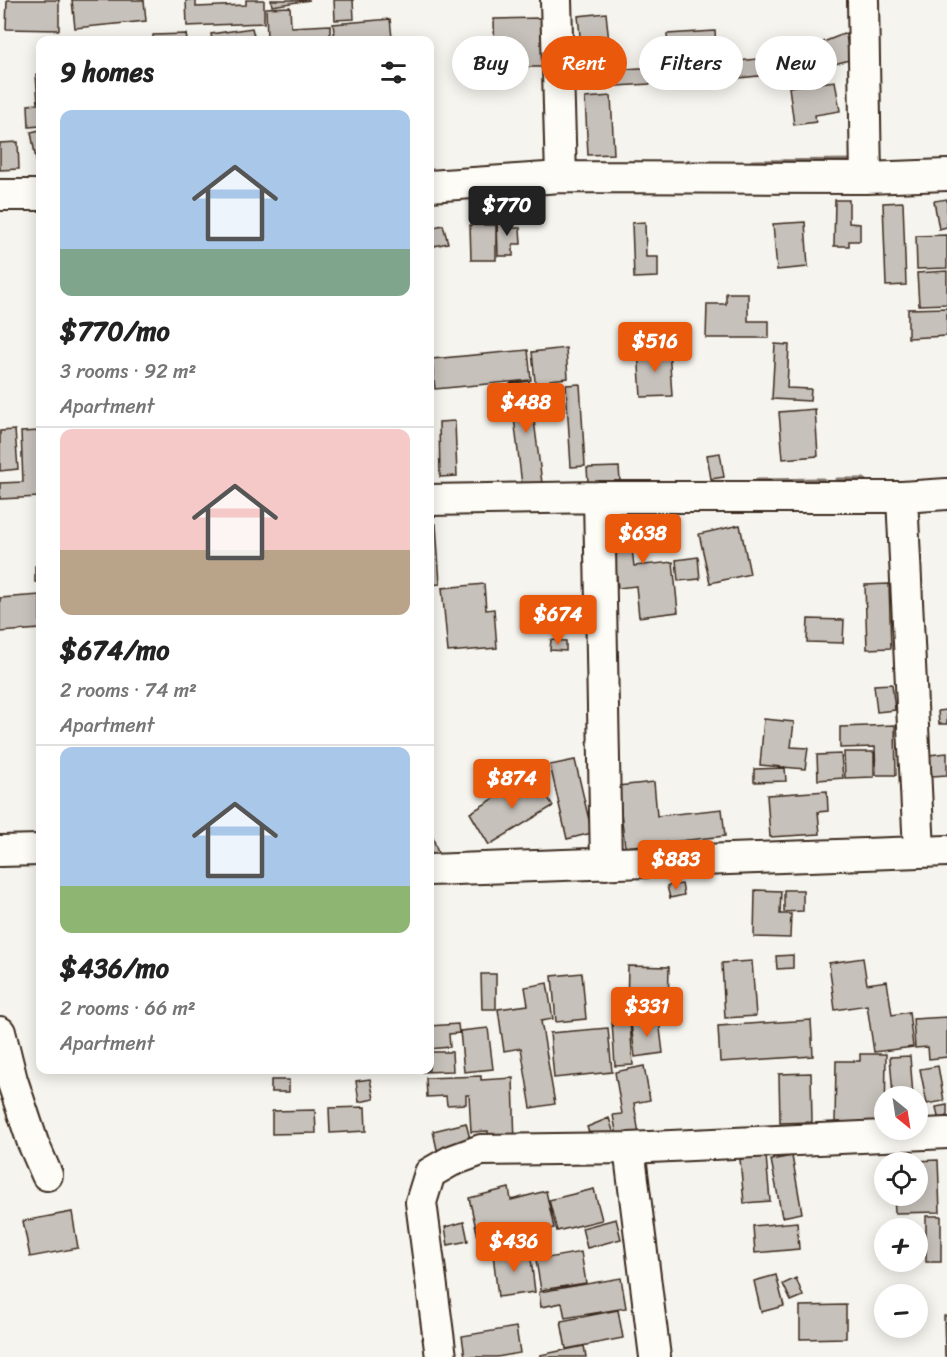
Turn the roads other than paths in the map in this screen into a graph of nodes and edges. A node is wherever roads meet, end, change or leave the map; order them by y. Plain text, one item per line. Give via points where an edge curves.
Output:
1 (556, 0) edge
2 (863, 0) edge
3 (947, 176) edge
4 (561, 177) junction
5 (866, 178) junction
6 (434, 186) edge
7 (0, 195) edge
8 (36, 195) edge
9 (947, 494) edge
10 (902, 496) junction
11 (599, 497) junction
12 (434, 500) edge
13 (36, 850) edge
14 (0, 851) edge
15 (933, 851) edge
16 (606, 864) junction
17 (434, 870) edge
18 (0, 1032) edge
19 (947, 1133) edge
20 (629, 1148) junction
21 (47, 1175) dead end
22 (441, 1357) edge
23 (655, 1357) edge

1 - 4 street
2 - 5 street
3 - 5 street
4 - 5 street
4 - 6 street
7 - 8 street
9 - 10 street
10 - 11 street
10 - 15 street
11 - 12 street
11 - 16 street
13 - 14 street
15 - 16 street
16 - 17 street
18 - 21 street via 19,1101
19 - 20 street
20 - 22 street via 481,1150 430,1173 421,1202
20 - 23 street

